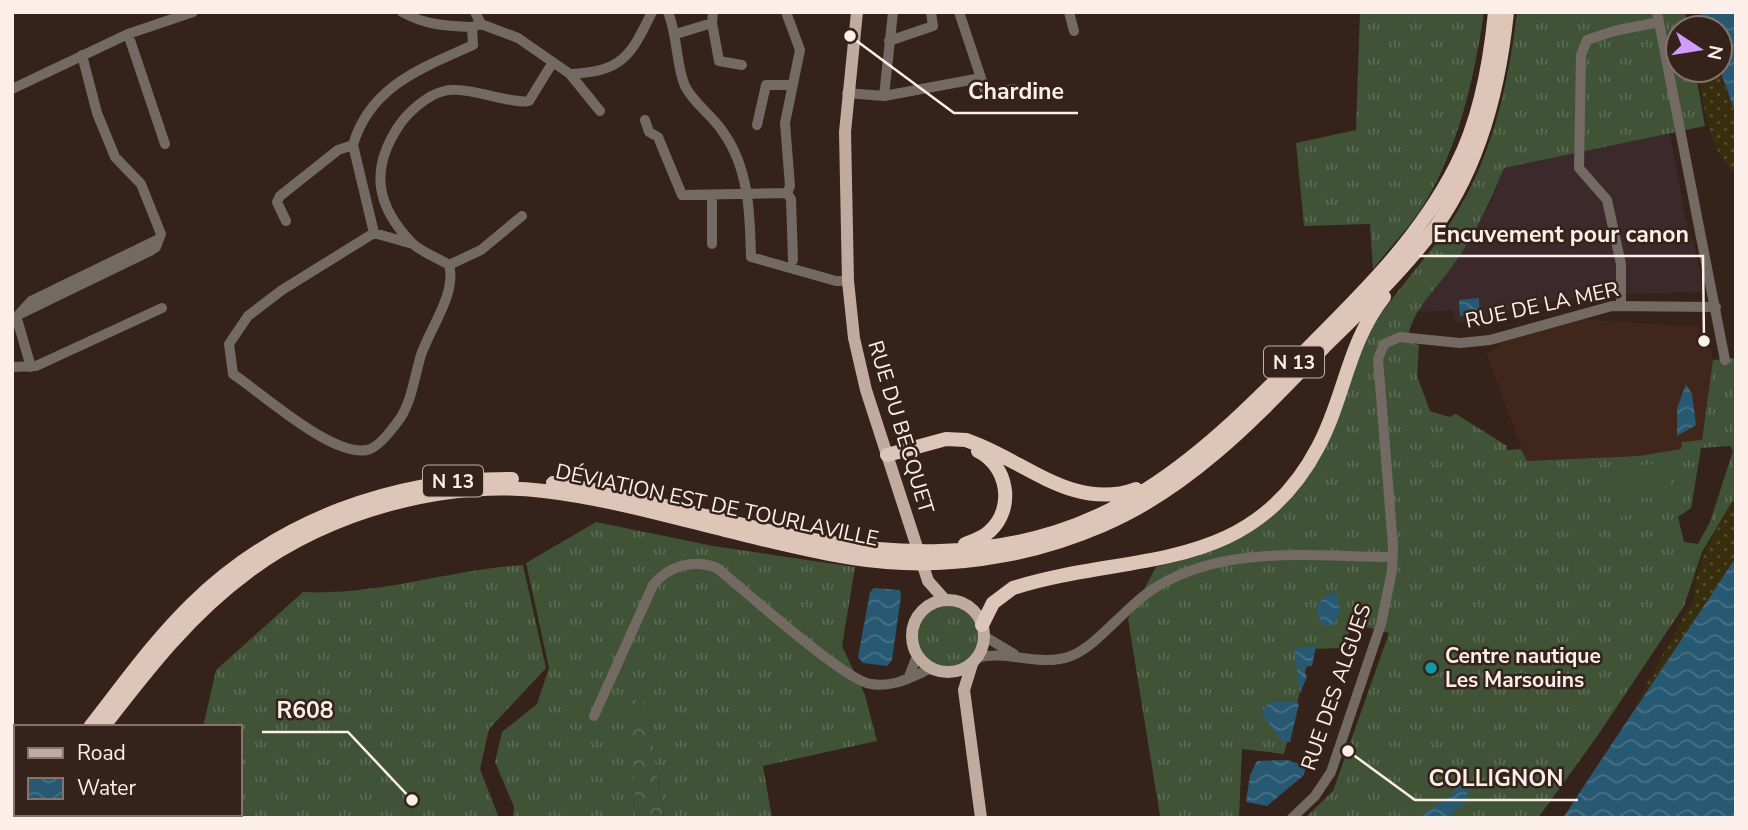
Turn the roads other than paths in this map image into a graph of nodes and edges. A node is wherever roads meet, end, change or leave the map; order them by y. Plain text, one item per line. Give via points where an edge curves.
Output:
1 (192, 12) edge
2 (402, 12) edge
3 (475, 12) edge
4 (668, 12) edge
5 (786, 12) edge
6 (857, 12) edge
7 (893, 12) edge
8 (931, 12) edge
9 (959, 12) edge
10 (1069, 12) edge
11 (1495, 12) edge
12 (1507, 12) edge
13 (651, 13) edge
14 (1658, 17) edge
15 (713, 18) edge
16 (476, 26) junction
17 (1074, 31) dead end
18 (128, 34) junction
19 (676, 34) junction
20 (889, 41) junction
21 (82, 55) junction
22 (553, 62) junction
23 (742, 65) dead end
24 (570, 74) junction
25 (976, 80) junction
26 (793, 85) junction
27 (12, 89) edge
28 (1014, 89) dead end
29 (848, 93) junction
30 (884, 96) junction
31 (600, 111) dead end
32 (645, 120) dead end
33 (757, 125) dead end
34 (165, 144) dead end
35 (353, 145) junction
36 (787, 193) junction
37 (747, 195) junction
38 (712, 196) junction
39 (522, 216) dead end
40 (286, 221) dead end
41 (374, 233) junction
42 (1429, 236) junction
43 (413, 244) junction
44 (712, 244) dead end
45 (793, 260) dead end
46 (449, 265) junction
47 (848, 281) junction
48 (1621, 305) junction
49 (1716, 307) junction
50 (162, 308) dead end
51 (17, 318) edge
52 (1725, 360) dead end
53 (12, 367) edge
54 (31, 367) junction
55 (889, 460) junction
56 (1167, 478) junction
57 (944, 555) junction
58 (900, 557) junction
59 (1393, 557) junction
60 (928, 581) junction
61 (945, 600) junction
62 (926, 608) junction
63 (983, 630) junction
64 (917, 656) junction
65 (1021, 657) junction
66 (974, 661) junction
67 (932, 668) junction
68 (950, 672) junction
69 (907, 679) junction
70 (964, 690) junction
71 (594, 716) dead end
72 (92, 725) edge
73 (105, 725) edge
74 (981, 818) edge
75 (1292, 818) edge

1 - 18 street
2 - 16 street via 430,24
3 - 16 street
4 - 19 street
5 - 26 street via 800,50
6 - 29 main road, RUE DU BECQUET
7 - 20 street
8 - 20 street via 933,26
9 - 25 street
10 - 17 street
11 - 56 highway, DÉVIATION EST DE TOURLAVILLE / N 13 via 1480,100 1458,163 1415,232 1363,294 1238,419
12 - 42 highway, DÉVIATION EST DE TOURLAVILLE / N 13 via 1500,73 1484,129 1467,171
13 - 24 street via 634,51 601,70
14 - 48 street via 1587,40 1581,55 1579,168 1607,200 1621,264
14 - 49 street
15 - 19 street
15 - 23 street via 717,58
16 - 22 street via 518,38
16 - 35 street via 473,45 414,72 370,105
18 - 21 street
18 - 34 street
19 - 37 street via 686,87 727,138 740,164
20 - 30 street
21 - 27 street
21 - 51 street via 107,139 120,163 141,184 162,228 160,239 31,301
22 - 24 street
22 - 43 street via 529,101 446,90 402,121 385,147 378,182 386,207
24 - 31 street
25 - 28 street via 986,93
25 - 30 street
26 - 33 street via 766,85
26 - 36 street via 784,135
29 - 30 street
29 - 47 main road, RUE DU BECQUET
32 - 38 street via 649,132 658,137 679,193
35 - 40 street via 338,150 280,196 277,202
35 - 41 street
36 - 37 street
36 - 45 street via 792,205
37 - 38 street
37 - 47 street via 751,257
38 - 44 street
39 - 46 street via 481,250
41 - 43 street
41 - 46 street via 248,316 229,344 233,374 309,431 349,448 374,447 404,410 451,284
42 - 57 highway, DÉVIATION EST DE TOURLAVILLE / N 13 via 1239,433 1175,484 1102,526 1055,542 981,559
42 - 63 highway via 1365,326 1311,460 1270,509 1219,543 1013,588 993,603
43 - 46 street
47 - 55 main road, RUE DU BECQUET via 854,338
48 - 49 street, RUE DE LA MER
48 - 59 street, RUE DE LA MER via 1490,340 1452,343 1401,337 1384,344 1378,359
49 - 52 street
50 - 54 street
51 - 54 street
53 - 54 street
55 - 56 highway via 946,439 966,440 1062,486 1094,496 1123,494
55 - 57 highway via 960,445 983,453 1003,476 1002,514 989,532
55 - 60 main road, RUE DU BECQUET
56 - 57 highway, DÉVIATION EST DE TOURLAVILLE / N 13 via 1062,529
57 - 58 highway, DÉVIATION EST DE TOURLAVILLE / N 13
58 - 72 highway, DÉVIATION EST DE TOURLAVILLE / N 13 via 553,482 474,479 377,494 295,530 230,571 167,630
58 - 73 highway, DÉVIATION EST DE TOURLAVILLE / N 13 via 807,550 601,500 545,491 509,488 386,506 328,526 250,570 176,636
59 - 65 street via 1227,558 1159,585 1075,654 1044,662
59 - 75 street, RUE DES ALGUES via 1381,624 1336,760 1315,796
60 - 61 main road, RUE DU BECQUET
60 - 62 main road, RUE DU BECQUET
61 - 62 main road
61 - 63 main road via 972,609
62 - 64 main road via 913,629
63 - 65 street
63 - 66 main road
64 - 67 main road
64 - 69 street
65 - 66 street via 989,654
66 - 68 main road
66 - 70 main road
67 - 68 main road
67 - 69 street
68 - 70 main road
69 - 71 street via 882,685 852,677 718,568 692,563 670,571 653,585
70 - 74 main road

